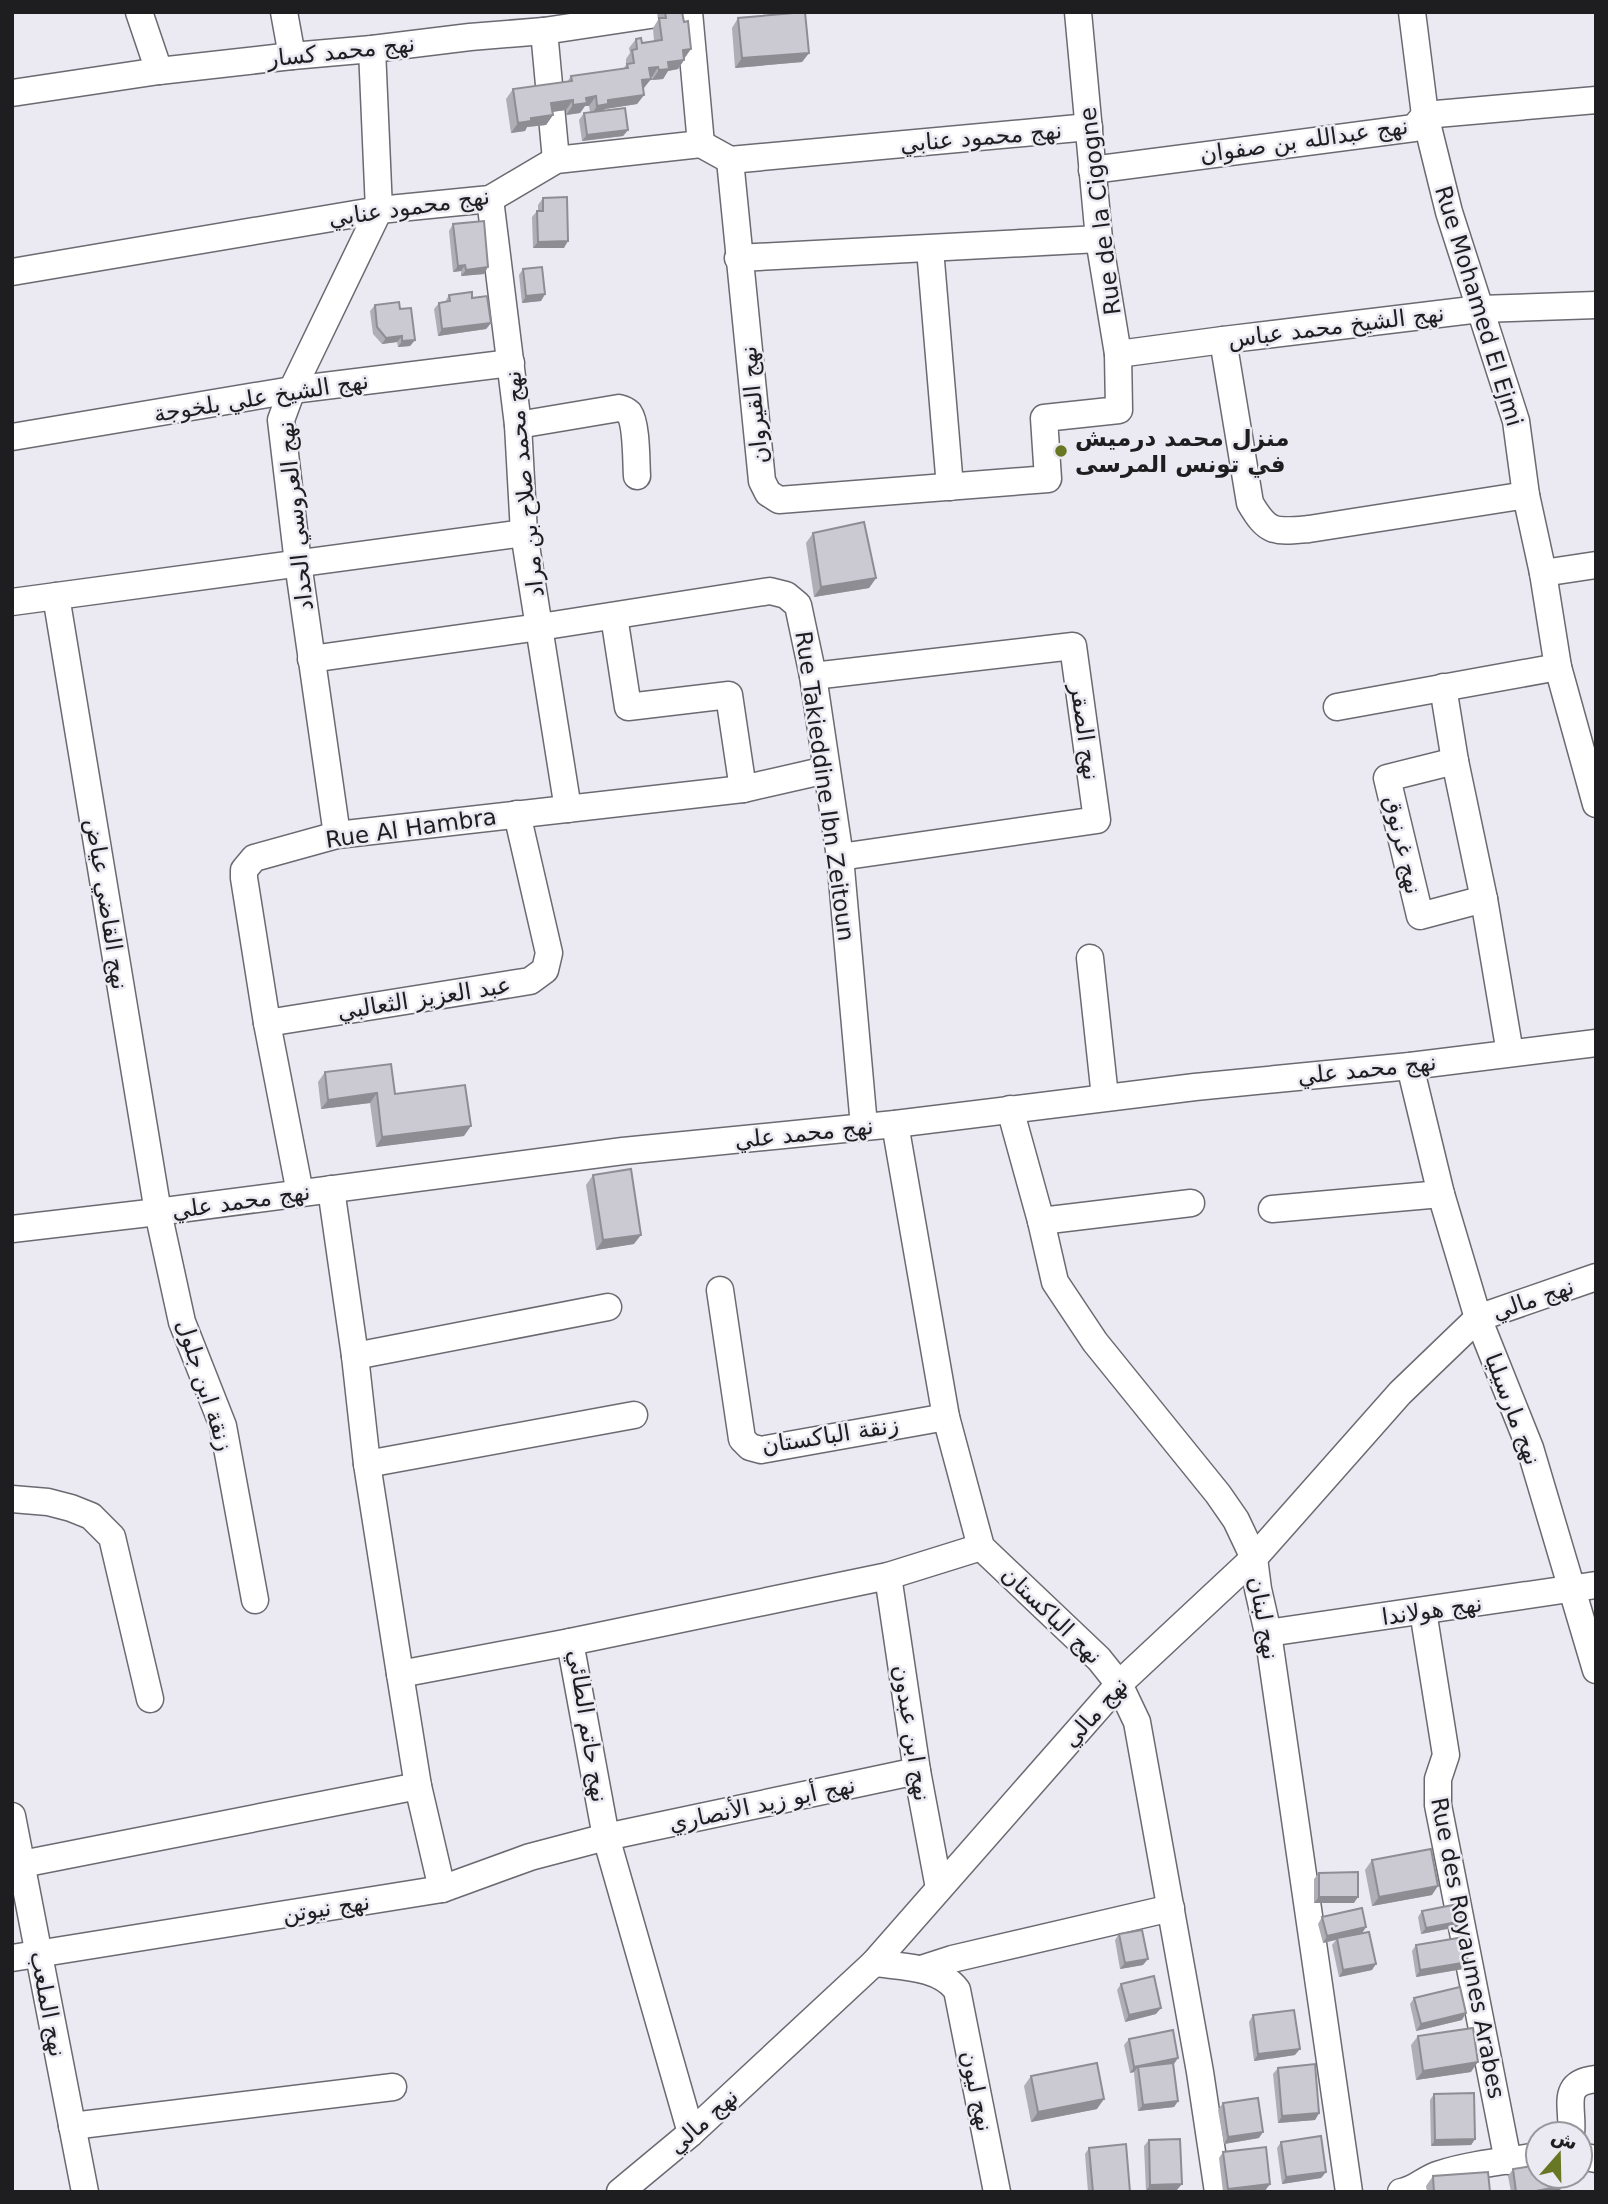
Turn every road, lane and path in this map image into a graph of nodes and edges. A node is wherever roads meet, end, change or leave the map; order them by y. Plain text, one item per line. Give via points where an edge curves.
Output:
1 (139, 12) edge
2 (284, 12) edge
3 (670, 12) edge
4 (689, 12) edge
5 (1078, 12) edge
6 (1412, 12) edge
7 (469, 24) edge
8 (544, 31) junction
9 (372, 49) junction
10 (292, 56) junction
11 (159, 71) junction
12 (17, 89) edge
13 (1596, 100) edge
14 (1425, 115) junction
15 (1089, 127) junction
16 (701, 144) junction
17 (556, 160) junction
18 (730, 160) junction
19 (1093, 170) junction
20 (490, 200) junction
21 (379, 210) junction
22 (1099, 239) junction
23 (930, 249) junction
24 (738, 258) junction
25 (12, 272) edge
26 (1596, 305) edge
27 (1480, 309) junction
28 (1223, 340) junction
29 (1118, 355) junction
30 (511, 363) junction
31 (292, 390) junction
32 (1119, 410) joint
33 (518, 425) junction
34 (12, 437) edge
35 (638, 476) dead end
36 (950, 487) junction
37 (1526, 495) junction
38 (524, 533) junction
39 (298, 563) junction
40 (1596, 565) edge
41 (1543, 573) junction
42 (56, 596) junction
43 (12, 602) edge
44 (614, 616) junction
45 (540, 627) junction
46 (311, 659) junction
47 (1558, 667) junction
48 (813, 676) junction
49 (1443, 687) junction
50 (1337, 707) dead end
51 (1455, 761) junction
52 (826, 770) junction
53 (743, 789) junction
54 (1596, 804) edge
55 (568, 808) junction
56 (517, 814) junction
57 (337, 835) junction
58 (840, 857) junction
59 (1484, 899) junction
60 (1090, 958) dead end
61 (267, 1023) junction
62 (1596, 1043) edge
63 (1510, 1054) junction
64 (1410, 1066) junction
65 (1105, 1097) junction
66 (1010, 1109) junction
67 (895, 1124) junction
68 (864, 1126) junction
69 (331, 1189) junction
70 (300, 1193) junction
71 (1441, 1194) junction
72 (1191, 1203) dead end
73 (1272, 1209) dead end
74 (158, 1212) junction
75 (1041, 1221) junction
76 (12, 1229) edge
77 (1596, 1277) edge
78 (720, 1290) dead end
79 (608, 1307) dead end
80 (1478, 1318) junction
81 (355, 1356) junction
82 (634, 1415) dead end
83 (946, 1417) junction
84 (367, 1464) junction
85 (12, 1499) edge
86 (981, 1547) junction
87 (1254, 1558) junction
88 (888, 1576) junction
89 (1584, 1587) edge
90 (255, 1600) dead end
91 (1423, 1611) junction
92 (1268, 1633) junction
93 (570, 1642) junction
94 (1596, 1670) edge
95 (400, 1674) junction
96 (1119, 1684) junction
97 (150, 1699) dead end
98 (917, 1771) junction
99 (418, 1786) junction
100 (12, 1816) edge
101 (607, 1837) junction
102 (22, 1864) junction
103 (939, 1888) junction
104 (442, 1889) junction
105 (1171, 1908) junction
106 (39, 1954) junction
107 (12, 1958) edge
108 (874, 1962) junction
109 (921, 1969) junction
110 (1596, 2079) edge
111 (393, 2087) dead end
112 (1573, 2120) edge
113 (72, 2126) junction
114 (691, 2133) junction
115 (1524, 2158) edge
116 (1508, 2161) junction
117 (627, 2190) edge
118 (1407, 2191) edge
119 (85, 2192) edge
120 (998, 2192) edge
121 (1218, 2192) edge
122 (1349, 2192) edge

1 - 11 street
2 - 10 street
3 - 8 street, نهج محمد كسار
4 - 16 street
5 - 15 street, Rue de la Cigogne
6 - 14 street, Rue Mohamed El Ejmi
7 - 8 street, نهج محمد كسار
7 - 9 street, نهج محمد كسار
8 - 17 street
9 - 10 street, نهج محمد كسار
9 - 21 street, نهج العروسي الحداد
10 - 11 street, نهج محمد كسار
11 - 12 street, نهج محمد كسار
13 - 14 street, نهج عبدالله بن صفوان
14 - 19 street, نهج عبدالله بن صفوان via 1414,128
14 - 27 street, Rue Mohamed El Ejmi
15 - 18 street, نهج محمود عنابي
15 - 19 street, Rue de la Cigogne
16 - 17 street, نهج محمود عنابي
16 - 18 street
17 - 20 street, نهج محمود عنابي
18 - 24 street, نهج القيروان
19 - 22 street, Rue de la Cigogne
20 - 21 street, نهج محمود عنابي
20 - 30 street, نهج محمد صلاح بن مراد
21 - 25 street, نهج محمود عنابي
21 - 31 street, نهج العروسي الحداد
22 - 23 street
22 - 29 street, Rue de la Cigogne
23 - 24 street
23 - 36 street
24 - 36 street, نهج القيروان via 762,481 768,493 779,500
26 - 27 street, نهج الشيخ محمد عباس
27 - 28 street, نهج الشيخ محمد عباس
27 - 37 street, Rue Mohamed El Ejmi via 1516,421
28 - 29 street, نهج الشيخ محمد عباس
28 - 37 street via 1250,503 1260,521 1277,531
29 - 32 street, Rue de la Cigogne
30 - 31 street, نهج الشيخ علي بلخوجة
30 - 33 street, نهج محمد صلاح بن مراد
31 - 34 street, نهج الشيخ علي بلخوجة
31 - 39 street, نهج العروسي الحداد via 281,421
32 - 36 street, نهج القيروان via 1044,418 1048,479
33 - 35 street via 625,410 632,424
33 - 38 street, نهج محمد صلاح بن مراد
37 - 41 street, Rue Mohamed El Ejmi
38 - 39 street
38 - 45 street, نهج محمد صلاح بن مراد
39 - 42 street
39 - 46 street, نهج العروسي الحداد
40 - 41 street
41 - 47 street, Rue Mohamed El Ejmi
42 - 43 street
42 - 74 street, نهج القاضي عياض
44 - 45 street, Rue Takieddine Ibn Zeitoun
44 - 48 street, Rue Takieddine Ibn Zeitoun via 770,591 786,595 798,605
44 - 53 street via 628,707 729,695
45 - 46 street, Rue Takieddine Ibn Zeitoun
45 - 55 street, نهج محمد صلاح بن مراد
46 - 57 street, نهج العروسي الحداد
47 - 49 street
47 - 54 street, Rue Mohamed El Ejmi
48 - 52 street, Rue Takieddine Ibn Zeitoun
48 - 58 street, نهج الصقر via 1073,646 1097,820
49 - 50 street
49 - 51 street
51 - 59 street
51 - 59 street, نهج غرنوق via 1387,778 1420,916
52 - 53 street, Rue Al Hambra
52 - 58 street, Rue Takieddine Ibn Zeitoun
53 - 55 street, Rue Al Hambra
55 - 56 street, Rue Al Hambra
56 - 57 street, Rue Al Hambra
56 - 61 street, عبد العزيز الثعالبي via 549,953 545,970 530,981
57 - 61 street, Rue Al Hambra via 254,858 244,870
58 - 68 street, Rue Takieddine Ibn Zeitoun
59 - 63 street
60 - 65 street
61 - 70 street, Rue Al Hambra
62 - 63 street, نهج محمد علي
63 - 64 street, نهج محمد علي
64 - 65 street, نهج محمد علي
64 - 71 street, نهج مارسيليا
65 - 66 street, نهج محمد علي
66 - 67 street, نهج محمد علي
66 - 75 street, نهج لبنان
67 - 68 street, نهج محمد علي
67 - 83 street, نهج الباكستان
68 - 69 street, نهج محمد علي
69 - 70 street, نهج محمد علي
69 - 81 street
70 - 74 street, نهج محمد علي
71 - 73 street
71 - 80 street, نهج مارسيليا
72 - 75 street
74 - 76 street, نهج محمد علي
74 - 90 street, زنقة ابن جلول via 182,1322 223,1426
75 - 87 street, نهج لبنان via 1055,1282 1067,1304 1218,1494
77 - 80 street, نهج مالي
78 - 83 street, زنقة الباكستان via 742,1439 750,1447 761,1450
79 - 81 street
80 - 87 street, نهج مالي via 1400,1393
80 - 89 street, نهج مارسيليا
81 - 84 street
82 - 84 street
83 - 86 street, نهج الباكستان
84 - 95 street
85 - 97 street via 71,1508 91,1516 112,1537
86 - 88 street, نهج حاتم الطائي
86 - 96 street, نهج الباكستان via 1099,1659
87 - 92 street, نهج لبنان
87 - 96 street, نهج مالي
88 - 93 street, نهج حاتم الطائي
88 - 98 street, نهج ابن عبدون
89 - 91 street, نهج هولاندا
89 - 94 street, نهج مارسيليا
91 - 92 street, نهج هولاندا
91 - 116 street, Rue des Royaumes Arabes via 1446,1755 1438,1779 1438,1805
92 - 122 street, نهج لبنان
93 - 95 street
93 - 101 street, نهج حاتم الطائي
95 - 99 street
96 - 103 street, نهج مالي
96 - 105 street, نهج الباكستان via 1137,1722
98 - 101 street, نهج أبو زيد الأنصاري
98 - 103 street, نهج ابن عبدون
99 - 102 street
99 - 104 street
100 - 102 street, نهج الملعب
101 - 104 street, نهج نيوتن via 530,1857
101 - 114 street, نهج حاتم الطائي
102 - 106 street, نهج الملعب
103 - 108 street, نهج مالي
104 - 106 street, نهج نيوتن
105 - 109 street
105 - 121 street, نهج الباكستان
106 - 107 street, نهج نيوتن
106 - 113 street, نهج الملعب
108 - 109 street
108 - 114 street, نهج مالي
109 - 120 street, نهج ليون via 942,1976 957,1990
110 - 112 street via 1574,2086 1570,2094
111 - 113 street
113 - 119 street, نهج الملعب
114 - 117 street, نهج مالي
115 - 116 street
116 - 118 street via 1440,2174

